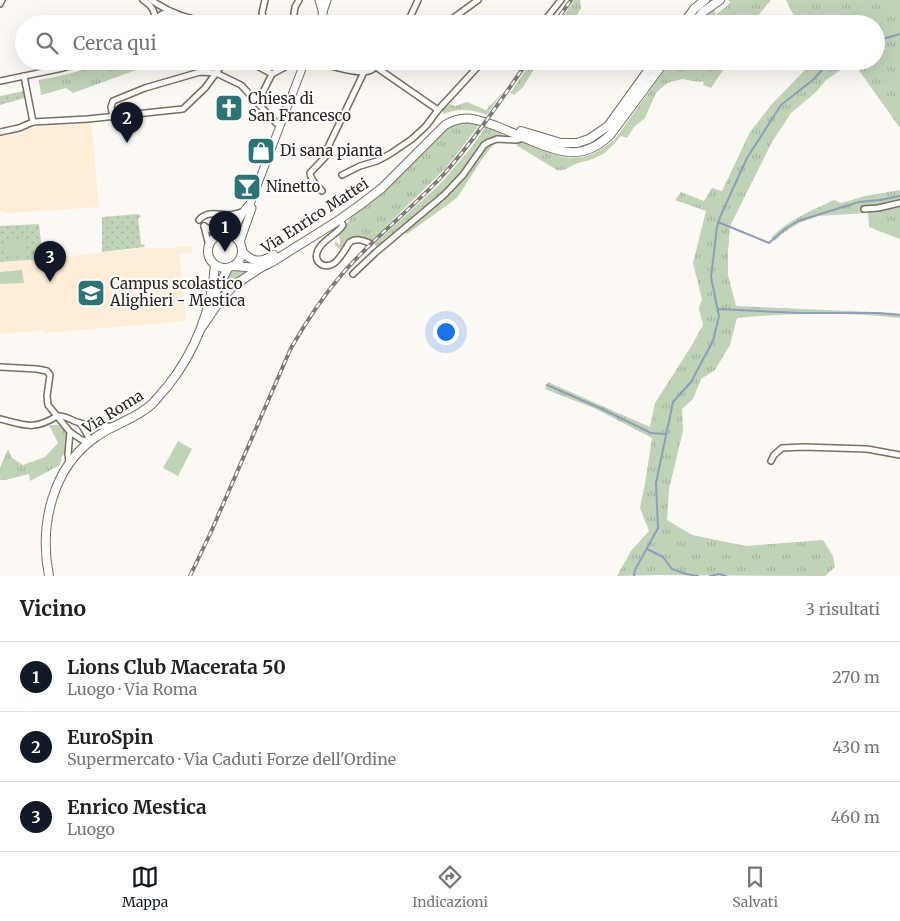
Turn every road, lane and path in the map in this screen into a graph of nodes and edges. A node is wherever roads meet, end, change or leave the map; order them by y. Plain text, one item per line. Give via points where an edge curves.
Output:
1 (2, 0) edge
2 (143, 0) edge
3 (150, 0) edge
4 (265, 0) edge
5 (299, 0) edge
6 (319, 0) edge
7 (328, 0) edge
8 (418, 0) edge
9 (478, 0) edge
10 (561, 0) edge
11 (705, 0) edge
12 (720, 0) edge
13 (0, 4) edge
14 (172, 12) junction
15 (153, 15) edge
16 (161, 15) edge
17 (180, 15) edge
18 (263, 15) edge
19 (294, 15) edge
20 (323, 15) joint
21 (410, 15) edge
22 (457, 15) edge
23 (549, 15) edge
24 (690, 15) edge
25 (700, 15) edge
26 (53, 70) edge
27 (218, 70) edge
28 (265, 70) edge
29 (278, 70) edge
30 (301, 70) edge
31 (347, 70) edge
32 (372, 70) edge
33 (380, 70) edge
34 (475, 70) edge
35 (648, 70) edge
36 (658, 70) edge
37 (364, 72) junction
38 (216, 73) junction
39 (272, 74) junction
40 (24, 76) junction
41 (0, 81) edge
42 (255, 101) junction
43 (438, 110) junction
44 (113, 117) junction
45 (33, 122) junction
46 (280, 125) junction
47 (0, 132) edge
48 (522, 136) junction
49 (342, 175) dead end
50 (322, 191) dead end
51 (900, 203) edge
52 (250, 204) junction
53 (864, 209) dead end
54 (244, 211) junction
55 (199, 220) dead end
56 (340, 220) junction
57 (229, 235) junction
58 (219, 236) junction
59 (240, 242) junction
60 (209, 246) junction
61 (242, 251) junction
62 (375, 253) junction
63 (216, 265) junction
64 (230, 267) junction
65 (260, 268) junction
66 (353, 274) dead end
67 (210, 304) junction
68 (202, 328) junction
69 (0, 367) edge
70 (57, 416) junction
71 (0, 419) edge
72 (81, 424) junction
73 (115, 425) junction
74 (70, 432) junction
75 (89, 442) junction
76 (900, 455) edge
77 (771, 461) dead end
78 (69, 462) junction
79 (49, 576) edge

1 - 13 street
2 - 15 street via 152,6
3 - 14 street
4 - 18 street
5 - 19 street
6 - 20 main road
7 - 20 main road
8 - 21 street
9 - 22 street
10 - 23 street
11 - 24 main road
12 - 25 main road
14 - 16 street
14 - 17 street
26 - 40 street
27 - 38 street
28 - 39 street
29 - 39 street
30 - 46 main road
31 - 37 street
32 - 37 street
33 - 43 street
34 - 43 street
35 - 61 main road, Via Enrico Mattei via 608,126 589,139 562,143 467,114 452,116 441,122 378,186 345,211 265,260 250,259
36 - 48 main road, Via Enrico Mattei via 599,145 581,152 563,152
37 - 50 street via 327,155 310,173
38 - 42 street via 241,85
38 - 44 street via 183,109
38 - 44 street via 200,72 113,101
39 - 42 street
40 - 41 street
40 - 45 street
42 - 46 street
43 - 49 street via 412,139 390,154
44 - 45 street
45 - 47 street
46 - 52 main road
48 - 56 main road, Via Enrico Mattei via 473,118 454,120 440,129 382,188
48 - 62 street via 516,140 497,139 484,146 444,195
51 - 53 street
52 - 54 main road
52 - 59 main road via 252,208
54 - 55 street via 204,215
54 - 57 main road
56 - 62 street via 343,225 339,231 318,250 316,256 321,265 334,264 352,240 371,244
56 - 65 main road, Via Enrico Mattei
57 - 58 main road
57 - 59 main road
58 - 60 main road
58 - 60 street via 204,226
59 - 61 main road
60 - 63 main road, Via Roma via 209,256
61 - 64 main road, Via Roma via 239,261
62 - 66 street
63 - 64 main road
63 - 67 main road, Via Roma
64 - 65 main road, Via Enrico Mattei
64 - 67 main road, Via Roma
65 - 68 main road via 225,294
67 - 68 main road, Via Roma
68 - 73 main road, Via Roma via 177,374 154,403 131,419
69 - 70 street via 47,371 50,375 48,405
70 - 71 street via 36,426
70 - 72 street via 65,416
70 - 74 street
72 - 73 street
72 - 75 street
73 - 75 main road, Via Roma
74 - 75 street
74 - 78 street
75 - 78 main road, Via Roma
76 - 77 street via 867,450 782,448
78 - 79 main road, Via Roma via 51,501 45,530

